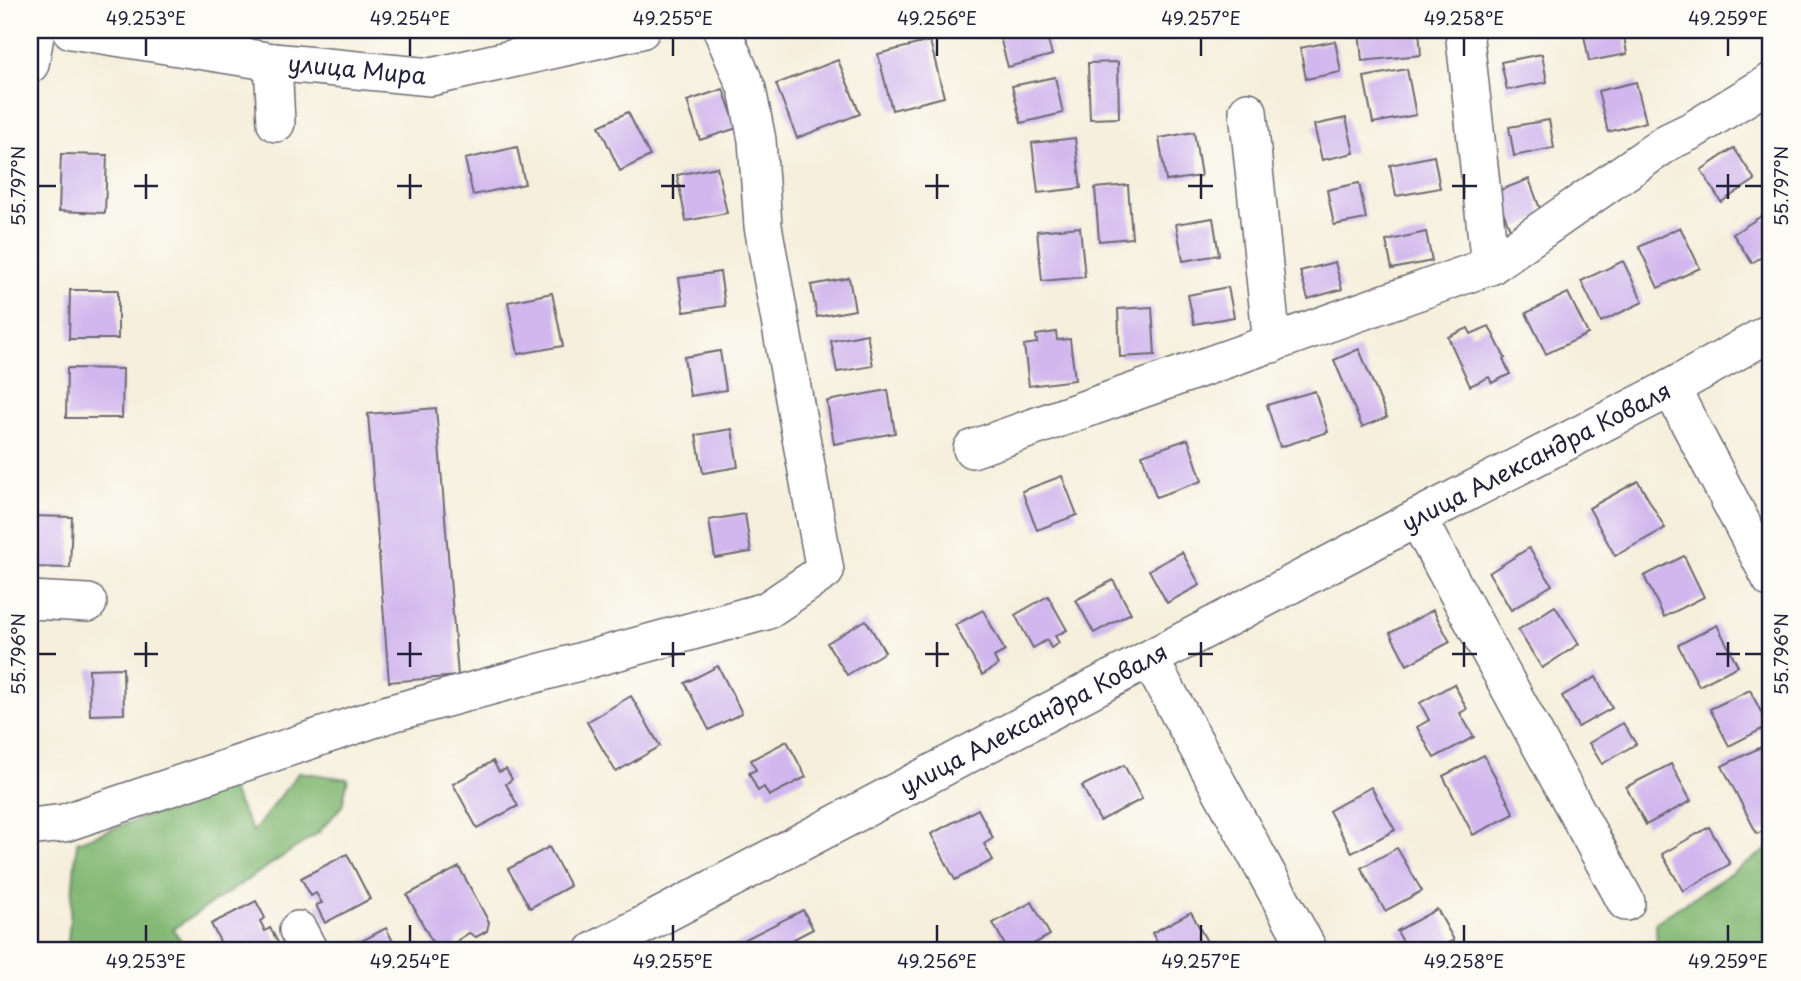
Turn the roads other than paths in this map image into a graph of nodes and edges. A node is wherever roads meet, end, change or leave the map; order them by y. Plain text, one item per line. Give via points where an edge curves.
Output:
1 (36, 30) edge
2 (71, 30) edge
3 (640, 30) edge
4 (722, 30) edge
5 (1464, 30) edge
6 (273, 62) junction
7 (30, 64) edge
8 (1771, 82) edge
9 (1248, 111) dead end
10 (276, 123) dead end
11 (1490, 266) junction
12 (1771, 331) edge
13 (1272, 344) junction
14 (1671, 388) junction
15 (972, 449) dead end
16 (1417, 518) junction
17 (1771, 579) edge
18 (30, 600) edge
19 (88, 603) dead end
20 (1150, 660) junction
21 (30, 827) edge
22 (1626, 902) dead end
23 (594, 951) edge
24 (1309, 951) edge

1 - 7 street
2 - 6 street, улица Мира
3 - 6 street, улица Мира via 432,77
4 - 21 street via 747,89 757,140 763,226 825,571 766,611 388,714 64,823
5 - 11 street
6 - 10 street
8 - 11 street via 1668,142
9 - 13 street
11 - 13 street
12 - 14 street, улица Александра Коваля
13 - 15 street
14 - 16 street, улица Александра Коваля
14 - 17 street
16 - 20 street, улица Александра Коваля
16 - 22 street
18 - 19 street
20 - 23 street, улица Александра Коваля
20 - 24 street

